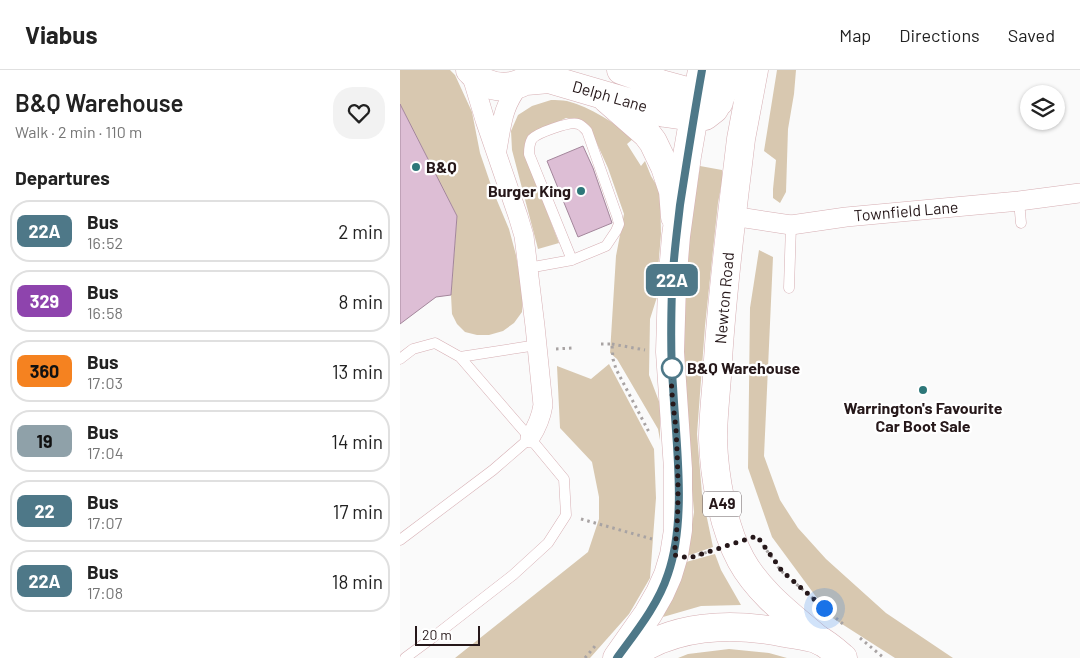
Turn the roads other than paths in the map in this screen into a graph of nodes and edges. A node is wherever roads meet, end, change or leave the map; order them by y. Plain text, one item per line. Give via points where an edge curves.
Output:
1 (470, 70) edge
2 (621, 70) edge
3 (730, 70) edge
4 (754, 70) edge
5 (528, 78) edge
6 (600, 93) junction
7 (703, 96) edge
8 (742, 139) junction
9 (496, 152) junction
10 (1080, 193) edge
11 (1018, 201) junction
12 (732, 216) junction
13 (1021, 223) dead end
14 (791, 225) junction
15 (676, 236) junction
16 (572, 260) junction
17 (528, 268) junction
18 (789, 288) dead end
19 (537, 346) junction
20 (460, 357) junction
21 (400, 359) edge
22 (530, 438) junction
23 (400, 540) edge
24 (820, 641) junction
25 (607, 651) edge
26 (405, 658) edge
27 (628, 658) edge
28 (844, 658) edge

1 - 5 main road, Delph Lane via 493,86 506,87
1 - 9 street
2 - 7 main road, Delph Lane
3 - 7 main road via 726,85
4 - 8 main road, Newton Road / A49
5 - 6 main road, Delph Lane via 549,79
5 - 9 street via 506,104
6 - 7 main road, Delph Lane via 665,113
6 - 15 main road via 653,142 673,190
7 - 8 main road via 728,108 736,118
7 - 15 main road
8 - 12 main road, Newton Road / A49
9 - 17 street via 524,236
10 - 11 street, Townfield Lane
11 - 13 lane
11 - 14 street, Townfield Lane
12 - 14 street, Townfield Lane
12 - 24 main road, Newton Road / A49 via 713,439 725,519 733,543 758,586
14 - 18 lane
15 - 25 main road via 670,352 678,469 678,530 666,548 668,575 648,614
16 - 16 lane via 529,154 531,140 536,135 570,123 587,131 619,224 606,246
16 - 17 lane
17 - 19 street
19 - 20 lane
19 - 22 street via 543,405 540,422
20 - 21 lane via 435,343 413,349
20 - 22 lane
22 - 23 lane
22 - 26 lane via 564,479 566,515 548,543 513,575
24 - 27 main road, A49 via 762,629 711,627 666,638
24 - 28 main road, A49

